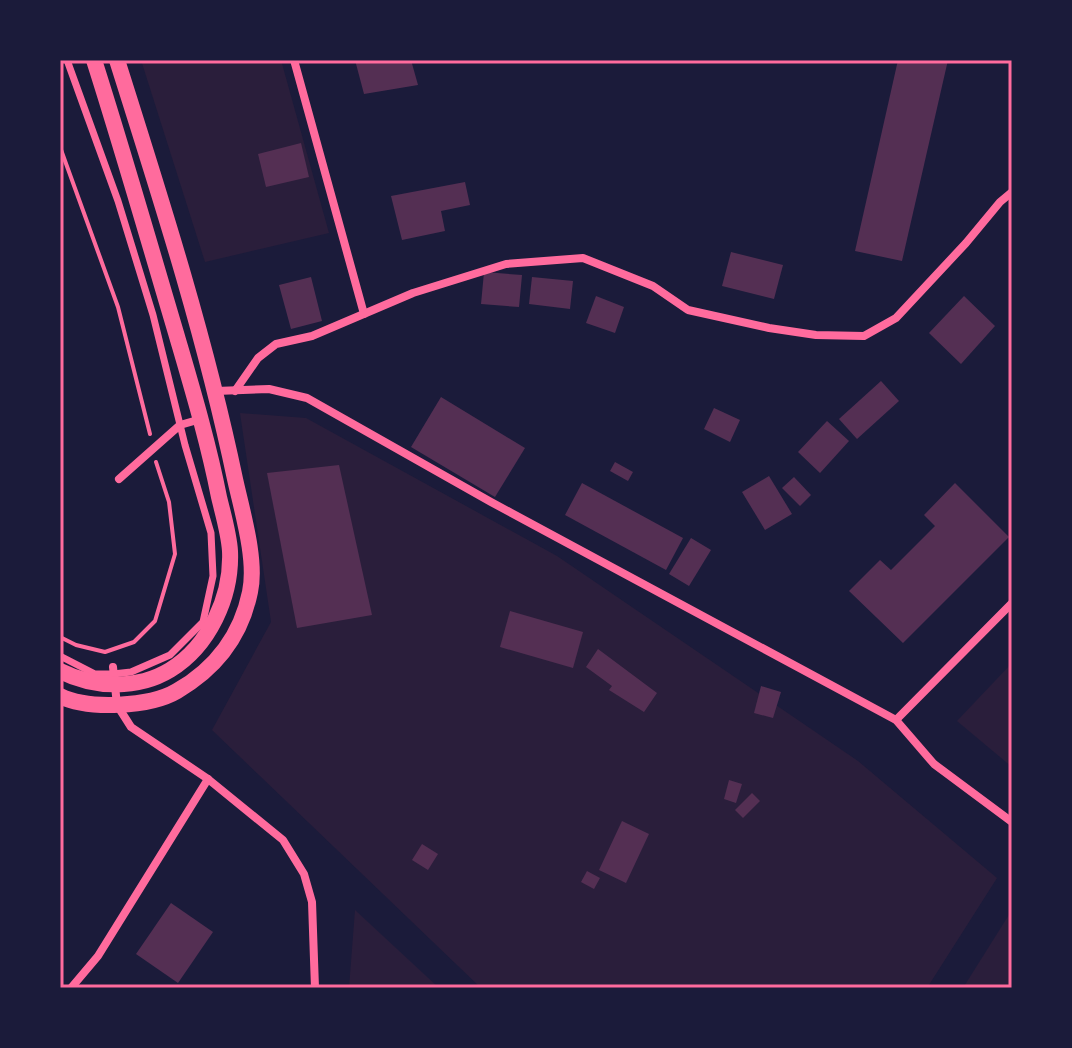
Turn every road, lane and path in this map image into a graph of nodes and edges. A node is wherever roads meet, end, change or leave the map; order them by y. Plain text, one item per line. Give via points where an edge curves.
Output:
1 (67, 60) edge
2 (94, 60) edge
3 (117, 60) edge
4 (294, 60) edge
5 (60, 147) edge
6 (1012, 192) edge
7 (364, 314) junction
8 (216, 391) junction
9 (235, 391) junction
10 (202, 419) junction
11 (180, 425) junction
12 (153, 448) junction
13 (119, 479) dead end
14 (1012, 603) edge
15 (60, 637) edge
16 (60, 656) edge
17 (60, 671) edge
18 (114, 676) junction
19 (60, 696) edge
20 (117, 705) junction
21 (896, 720) junction
22 (208, 779) junction
23 (1012, 822) edge
24 (71, 988) edge
25 (315, 988) edge

1 - 11 street via 123,215
2 - 10 main road
3 - 8 main road via 181,260
4 - 7 street
5 - 12 path via 118,307
6 - 7 street via 896,318 864,336 816,335 688,310 653,286 583,258 506,264
7 - 9 street via 312,336 276,344 258,358
8 - 9 street
8 - 20 main road via 249,555 251,589 244,617 227,650 193,682 170,695
9 - 21 street via 269,389 307,398
10 - 11 street
10 - 18 main road via 230,551 213,627 179,664 153,680
11 - 12 street
11 - 18 street via 211,533 213,576 203,622 170,655
12 - 13 street
12 - 15 path via 169,502 175,554 155,621 134,642 105,652
14 - 21 street
16 - 18 street via 95,674
17 - 18 main road via 77,680
18 - 20 street
19 - 20 main road
20 - 22 street via 131,727
21 - 23 street via 934,764
22 - 24 street via 98,956
22 - 25 street via 283,840 304,874 312,902

